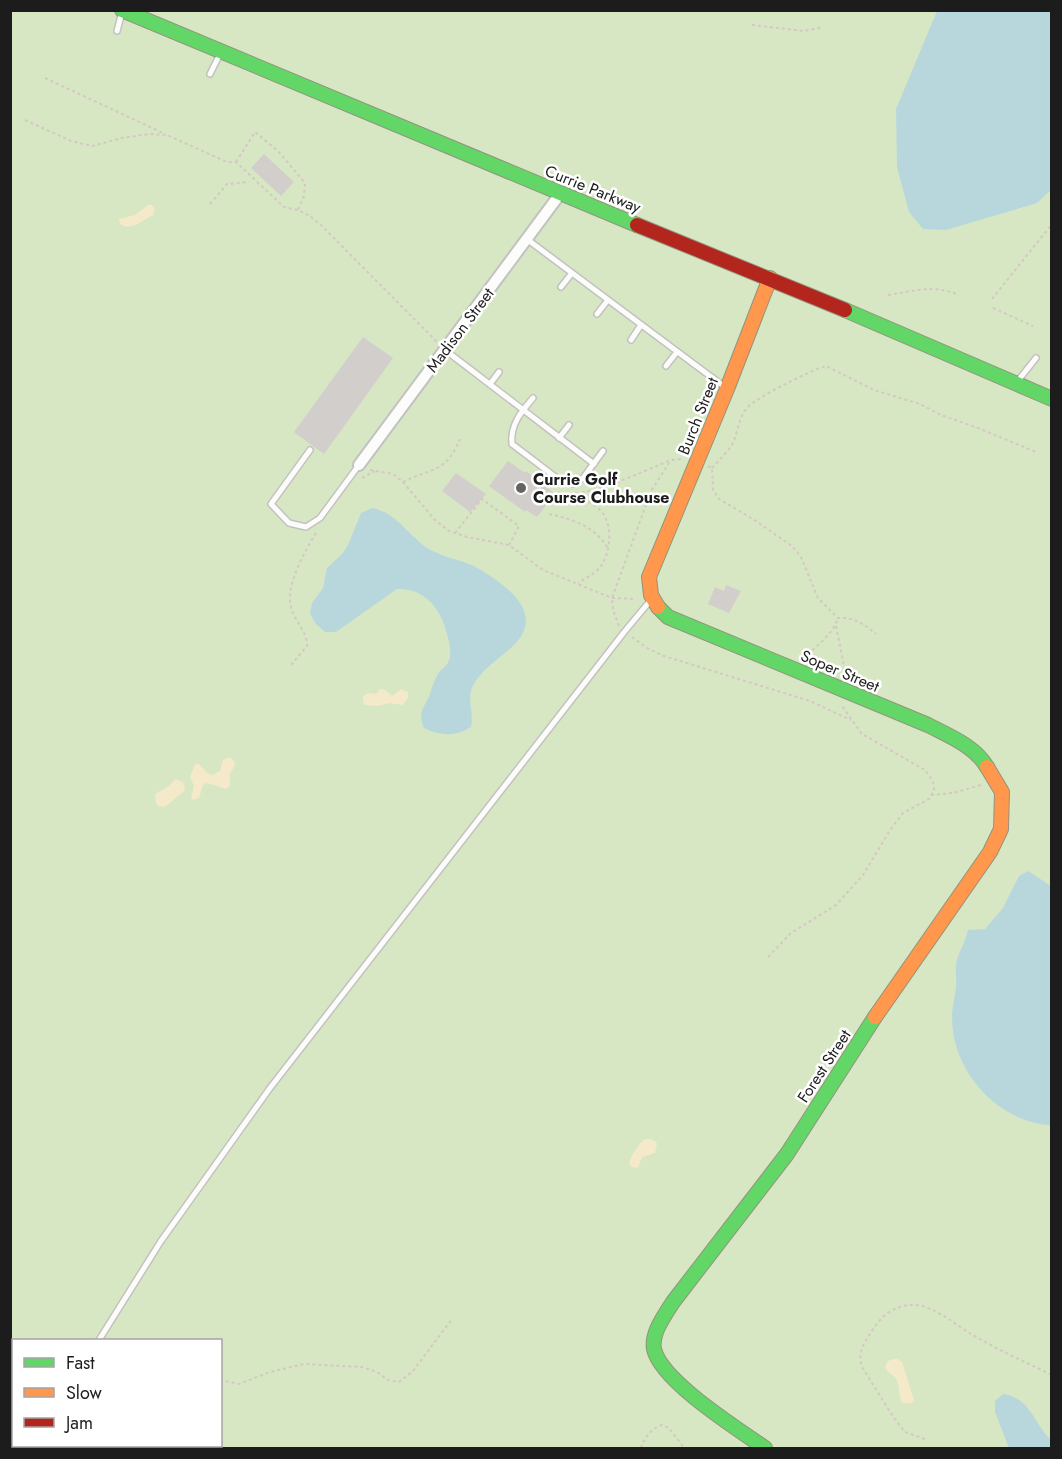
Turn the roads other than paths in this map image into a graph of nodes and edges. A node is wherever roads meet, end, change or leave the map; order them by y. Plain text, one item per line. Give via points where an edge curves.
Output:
1 (122, 11) edge
2 (117, 31) dead end
3 (221, 52) junction
4 (210, 74) dead end
5 (560, 194) junction
6 (528, 240) junction
7 (572, 273) junction
8 (770, 278) junction
9 (561, 287) dead end
10 (608, 300) junction
11 (597, 314) dead end
12 (641, 325) junction
13 (631, 340) dead end
14 (445, 350) junction
15 (677, 352) junction
16 (1036, 358) dead end
17 (666, 366) dead end
18 (498, 372) dead end
19 (490, 384) junction
20 (1015, 384) junction
21 (727, 389) junction
22 (533, 398) dead end
23 (1052, 399) edge
24 (523, 410) junction
25 (569, 425) dead end
26 (560, 438) junction
27 (310, 450) dead end
28 (603, 451) dead end
29 (594, 464) junction
30 (359, 465) joint
31 (651, 600) junction
32 (1002, 792) joint
33 (100, 1339) edge
34 (765, 1449) edge

1 - 2 lane
1 - 3 street, Currie Parkway
3 - 4 lane
3 - 5 street, Currie Parkway
5 - 6 street, Madison Street
5 - 8 street, Currie Parkway
6 - 7 lane
6 - 14 street, Madison Street
7 - 9 lane
7 - 10 lane
8 - 20 street, Currie Parkway
8 - 21 street, Burch Street
10 - 11 lane
10 - 12 lane
12 - 13 lane
12 - 15 lane
14 - 19 lane
14 - 30 street, Madison Street
15 - 17 lane
15 - 21 lane
16 - 20 lane
18 - 19 lane
19 - 24 lane
20 - 23 street, Currie Parkway
21 - 31 street, Burch Street via 649,578
22 - 24 lane
24 - 26 lane
24 - 29 lane via 511,434 513,444 562,482 574,484
25 - 26 lane
26 - 29 lane
27 - 30 lane via 271,504 289,523 306,526 320,518
28 - 29 lane
31 - 32 street, Soper Street via 668,617 958,740 983,760
31 - 33 lane via 270,1089 161,1241
32 - 34 street, Forest Street via 1001,829 990,852 894,987 787,1154 659,1323 654,1349 663,1367

